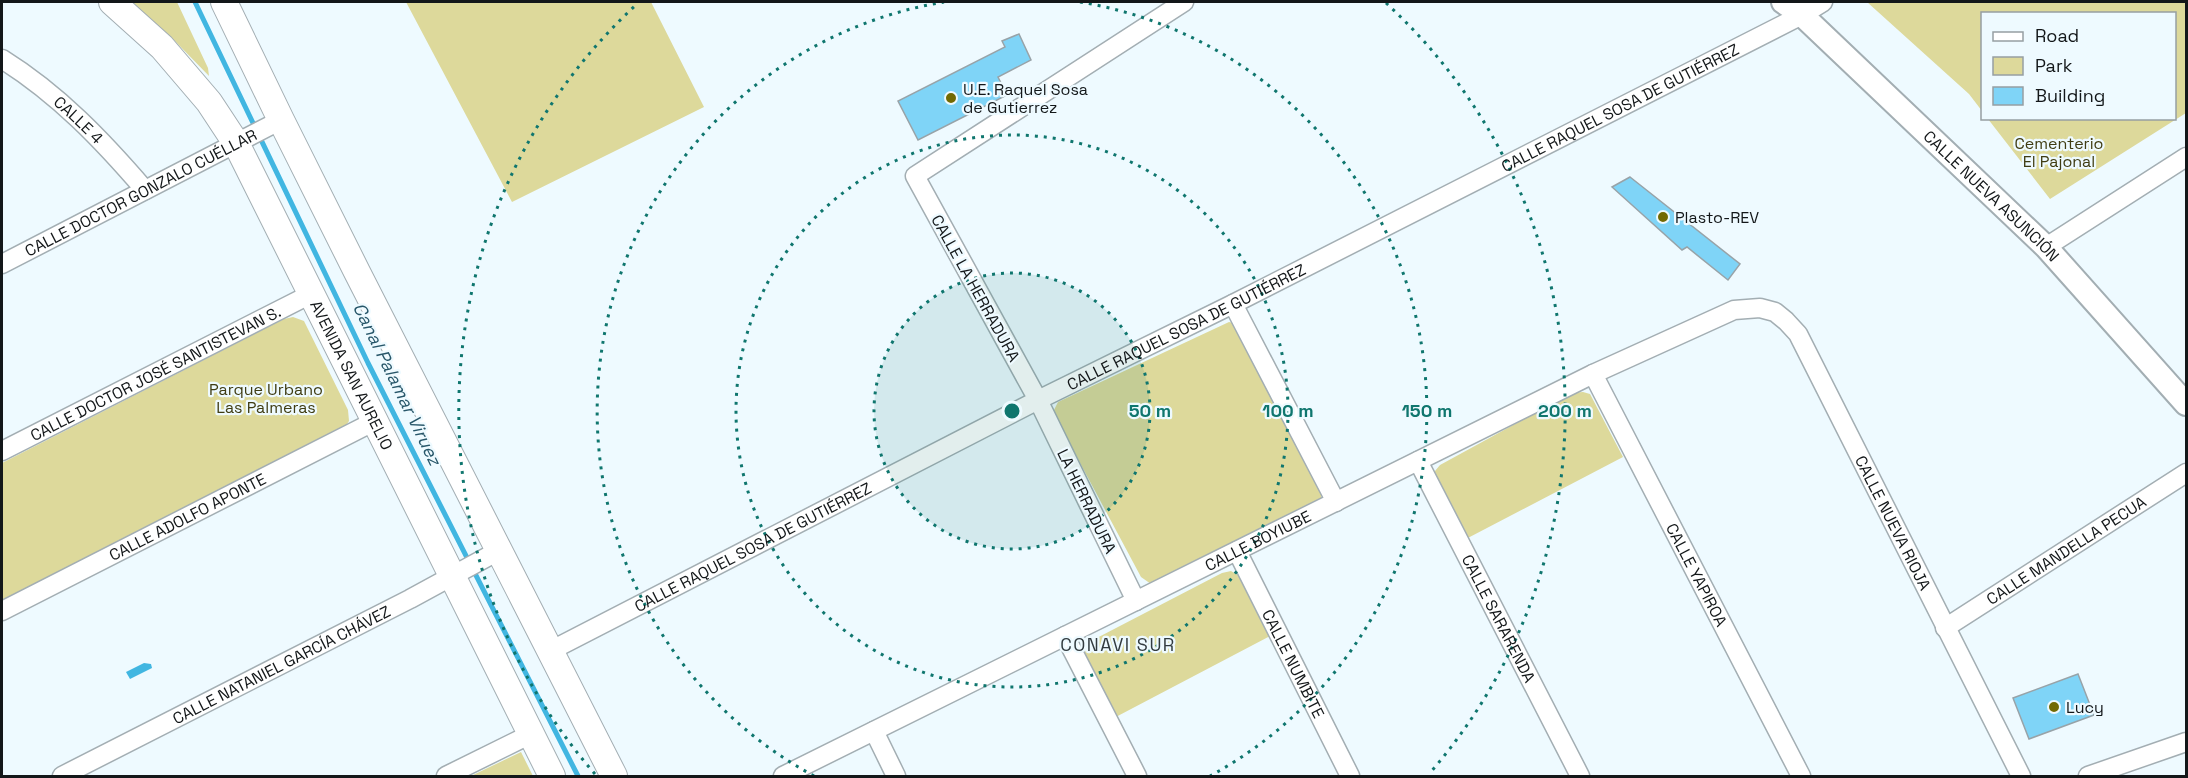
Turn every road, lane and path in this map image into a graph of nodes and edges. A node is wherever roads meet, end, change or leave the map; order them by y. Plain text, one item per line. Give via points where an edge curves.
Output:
1 (112, 2) edge
2 (224, 2) edge
3 (1184, 2) edge
4 (1783, 2) edge
5 (1823, 2) edge
6 (1802, 15) junction
7 (2, 58) edge
8 (275, 123) junction
9 (241, 140) junction
10 (2187, 157) edge
11 (145, 190) junction
12 (2046, 247) junction
13 (2, 264) edge
14 (311, 294) junction
15 (1233, 304) junction
16 (1734, 310) joint
17 (1593, 374) junction
18 (1038, 400) junction
19 (2187, 404) edge
20 (375, 422) junction
21 (2, 451) edge
22 (1418, 461) junction
23 (2187, 473) edge
24 (1336, 502) junction
25 (1237, 551) junction
26 (495, 552) junction
27 (456, 572) junction
28 (1136, 601) junction
29 (2, 611) edge
30 (1945, 628) junction
31 (1065, 636) junction
32 (550, 651) junction
33 (874, 731) junction
34 (531, 734) junction
35 (2187, 742) edge
36 (62, 777) edge
37 (446, 777) edge
38 (552, 777) edge
39 (614, 777) edge
40 (783, 777) edge
41 (896, 777) edge
42 (1137, 777) edge
43 (1350, 777) edge
44 (1580, 777) edge
45 (1801, 777) edge
46 (2021, 777) edge
47 (2088, 777) edge

1 - 9 main road, AVENIDA SAN AURELIO via 162,47
2 - 8 main road
3 - 18 street, CALLE LA HERRADURA via 915,176
4 - 6 street, CALLE NUEVA ASUNCIÓN
5 - 6 street, CALLE RAQUEL SOSA DE GUTIÉRREZ
6 - 12 street, CALLE NUEVA ASUNCIÓN
6 - 15 street, CALLE RAQUEL SOSA DE GUTIÉRREZ
7 - 11 street, CALLE 4 via 67,106
8 - 9 street, CALLE DOCTOR GONZALO CUÉLLAR
8 - 26 main road
9 - 11 street, CALLE DOCTOR GONZALO CUÉLLAR
9 - 14 main road, AVENIDA SAN AURELIO
10 - 12 street
11 - 13 street, CALLE DOCTOR GONZALO CUÉLLAR
12 - 19 street, CALLE NUEVA ASUNCIÓN
14 - 20 main road, AVENIDA SAN AURELIO
14 - 21 street, CALLE DOCTOR JOSÉ SANTISTEVAN S.
15 - 18 street, CALLE RAQUEL SOSA DE GUTIÉRREZ
15 - 24 street
16 - 17 street, CALLE BOYIUBE
16 - 30 street, CALLE NUEVA RIOJA via 1760,308 1774,312 1798,334
17 - 22 street, CALLE BOYIUBE
17 - 45 street, CALLE YAPIROA
18 - 28 street, LA HERRADURA
18 - 32 street, CALLE RAQUEL SOSA DE GUTIÉRREZ
20 - 27 main road, AVENIDA SAN AURELIO
20 - 29 street, CALLE ADOLFO APONTE
22 - 24 street, CALLE BOYIUBE
22 - 44 street, CALLE SARARENDA
23 - 30 street, CALLE MANDELLA PECUA
24 - 25 street, CALLE BOYIUBE
25 - 28 street, CALLE BOYIUBE
25 - 43 street, CALLE NUMBITE
26 - 27 street, CALLE NATANIEL GARCÍA CHÁVEZ
26 - 32 main road
27 - 34 main road, AVENIDA SAN AURELIO
27 - 36 street, CALLE NATANIEL GARCÍA CHÁVEZ
28 - 31 street, CALLE BOYIUBE
30 - 46 street, CALLE NUEVA RIOJA
31 - 33 street, CALLE BOYIUBE
31 - 42 street
32 - 39 main road
33 - 40 street, CALLE BOYIUBE
33 - 41 street
34 - 37 street
34 - 38 main road, AVENIDA SAN AURELIO
35 - 47 street

